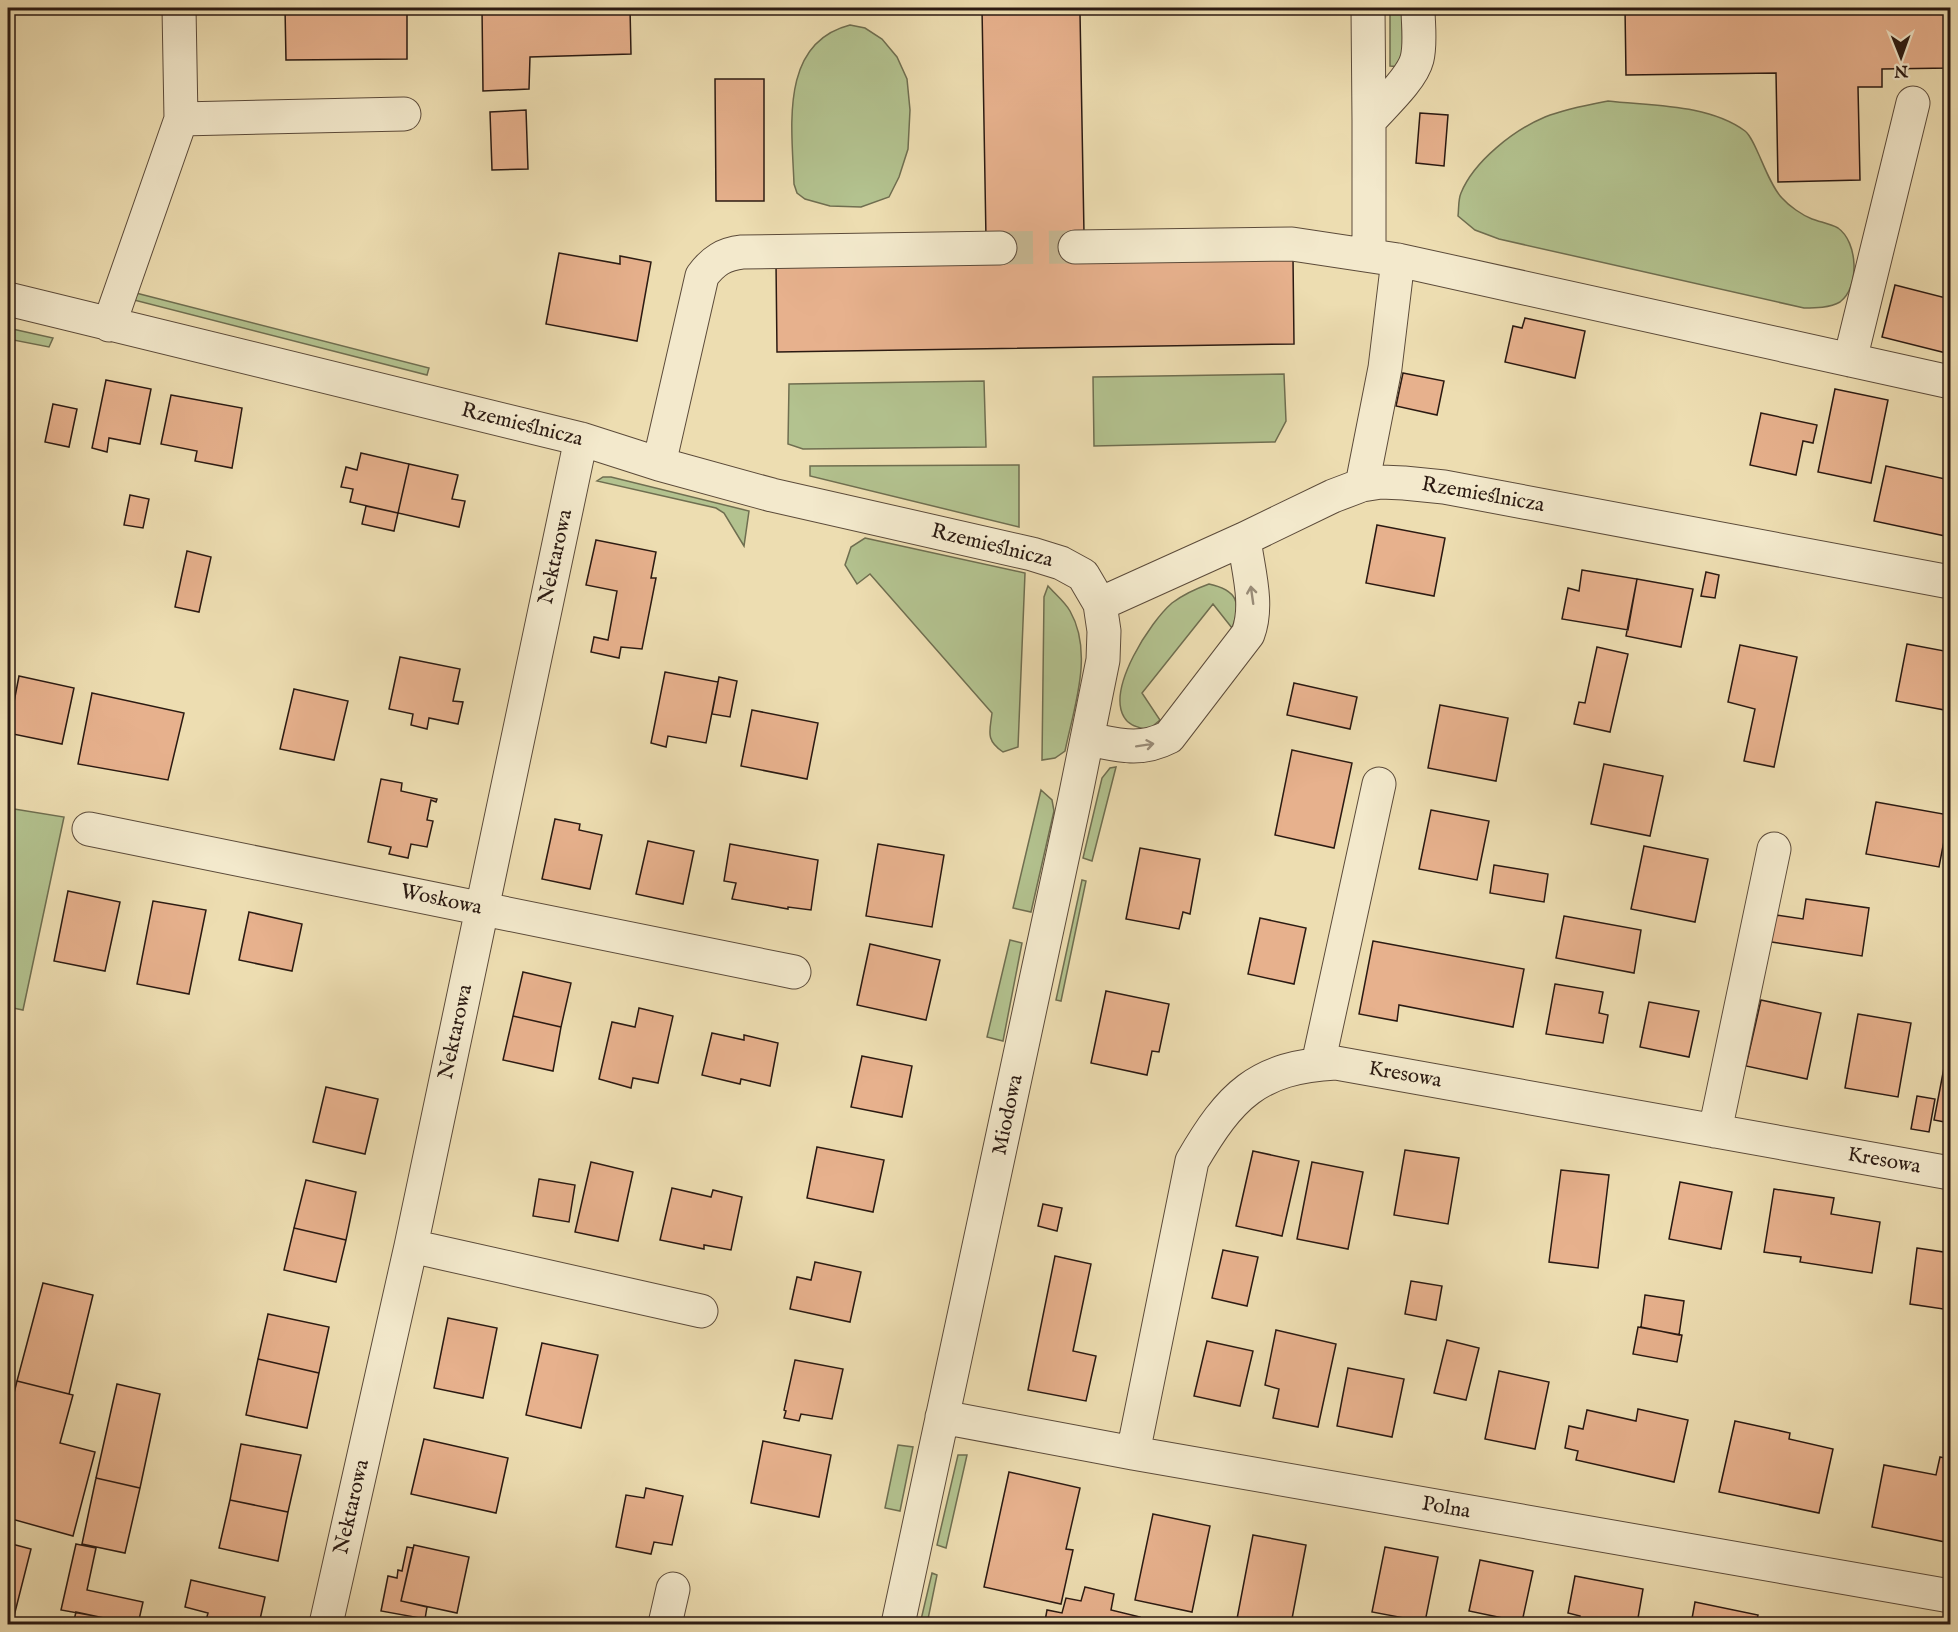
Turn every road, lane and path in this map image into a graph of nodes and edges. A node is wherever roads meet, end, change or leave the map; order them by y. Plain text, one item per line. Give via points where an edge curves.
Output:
1 (179, 8) edge
2 (1368, 8) edge
3 (1418, 8) edge
4 (1913, 103) dead end
5 (404, 114) dead end
6 (181, 119) junction
7 (1369, 121) junction
8 (1000, 248) tunnel mouth
9 (1075, 248) tunnel mouth
10 (1384, 257) junction
11 (8, 299) edge
12 (109, 325) junction
13 (1850, 360) junction
14 (1950, 382) edge
15 (581, 439) junction
16 (659, 464) junction
17 (1362, 485) junction
18 (1244, 539) junction
19 (1950, 582) edge
20 (1100, 604) junction
21 (1088, 739) junction
22 (1379, 784) dead end
23 (89, 829) dead end
24 (1774, 849) dead end
25 (483, 909) junction
26 (794, 972) dead end
27 (1318, 1064) junction
28 (1715, 1131) junction
29 (1950, 1173) edge
30 (411, 1246) junction
31 (701, 1311) dead end
32 (942, 1417) junction
33 (1133, 1453) junction
34 (673, 1588) dead end
35 (1950, 1596) edge
36 (326, 1624) edge
37 (665, 1624) edge
38 (898, 1624) edge

1 - 6 street
2 - 7 street
3 - 7 street via 1417,61
4 - 13 street
5 - 6 street
6 - 12 street
7 - 10 street
8 - 16 street via 742,252 719,258 702,276
9 - 10 street via 1292,244
10 - 13 street
10 - 17 street via 1385,368
11 - 12 street, Rzemieślnicza
12 - 15 street, Rzemieślnicza
13 - 14 street
15 - 16 street, Rzemieślnicza
15 - 25 street, Nektarowa
16 - 20 street, Rzemieślnicza via 784,498 1052,560 1083,575
17 - 18 street, Rzemieślnicza
17 - 19 street, Rzemieślnicza via 1381,482 1444,487
18 - 20 street, Rzemieślnicza
21 -> 18 street via 1130,747 1153,745 1168,737 1183,718 1248,634 1253,606
20 - 21 street, Miodowa via 1103,660
21 - 32 street, Miodowa
22 - 27 street
23 - 25 street, Woskowa
24 - 28 street
25 - 26 street, Woskowa
25 - 30 street, Nektarowa
27 - 28 street, Kresowa via 1336,1063
27 - 33 street, Kresowa via 1281,1071 1240,1095 1213,1125 1192,1161
28 - 29 street, Kresowa
30 - 31 street
30 - 36 street, Nektarowa
32 - 33 street, Polna
32 - 38 street, Miodowa
33 - 35 street, Polna
34 - 37 street

